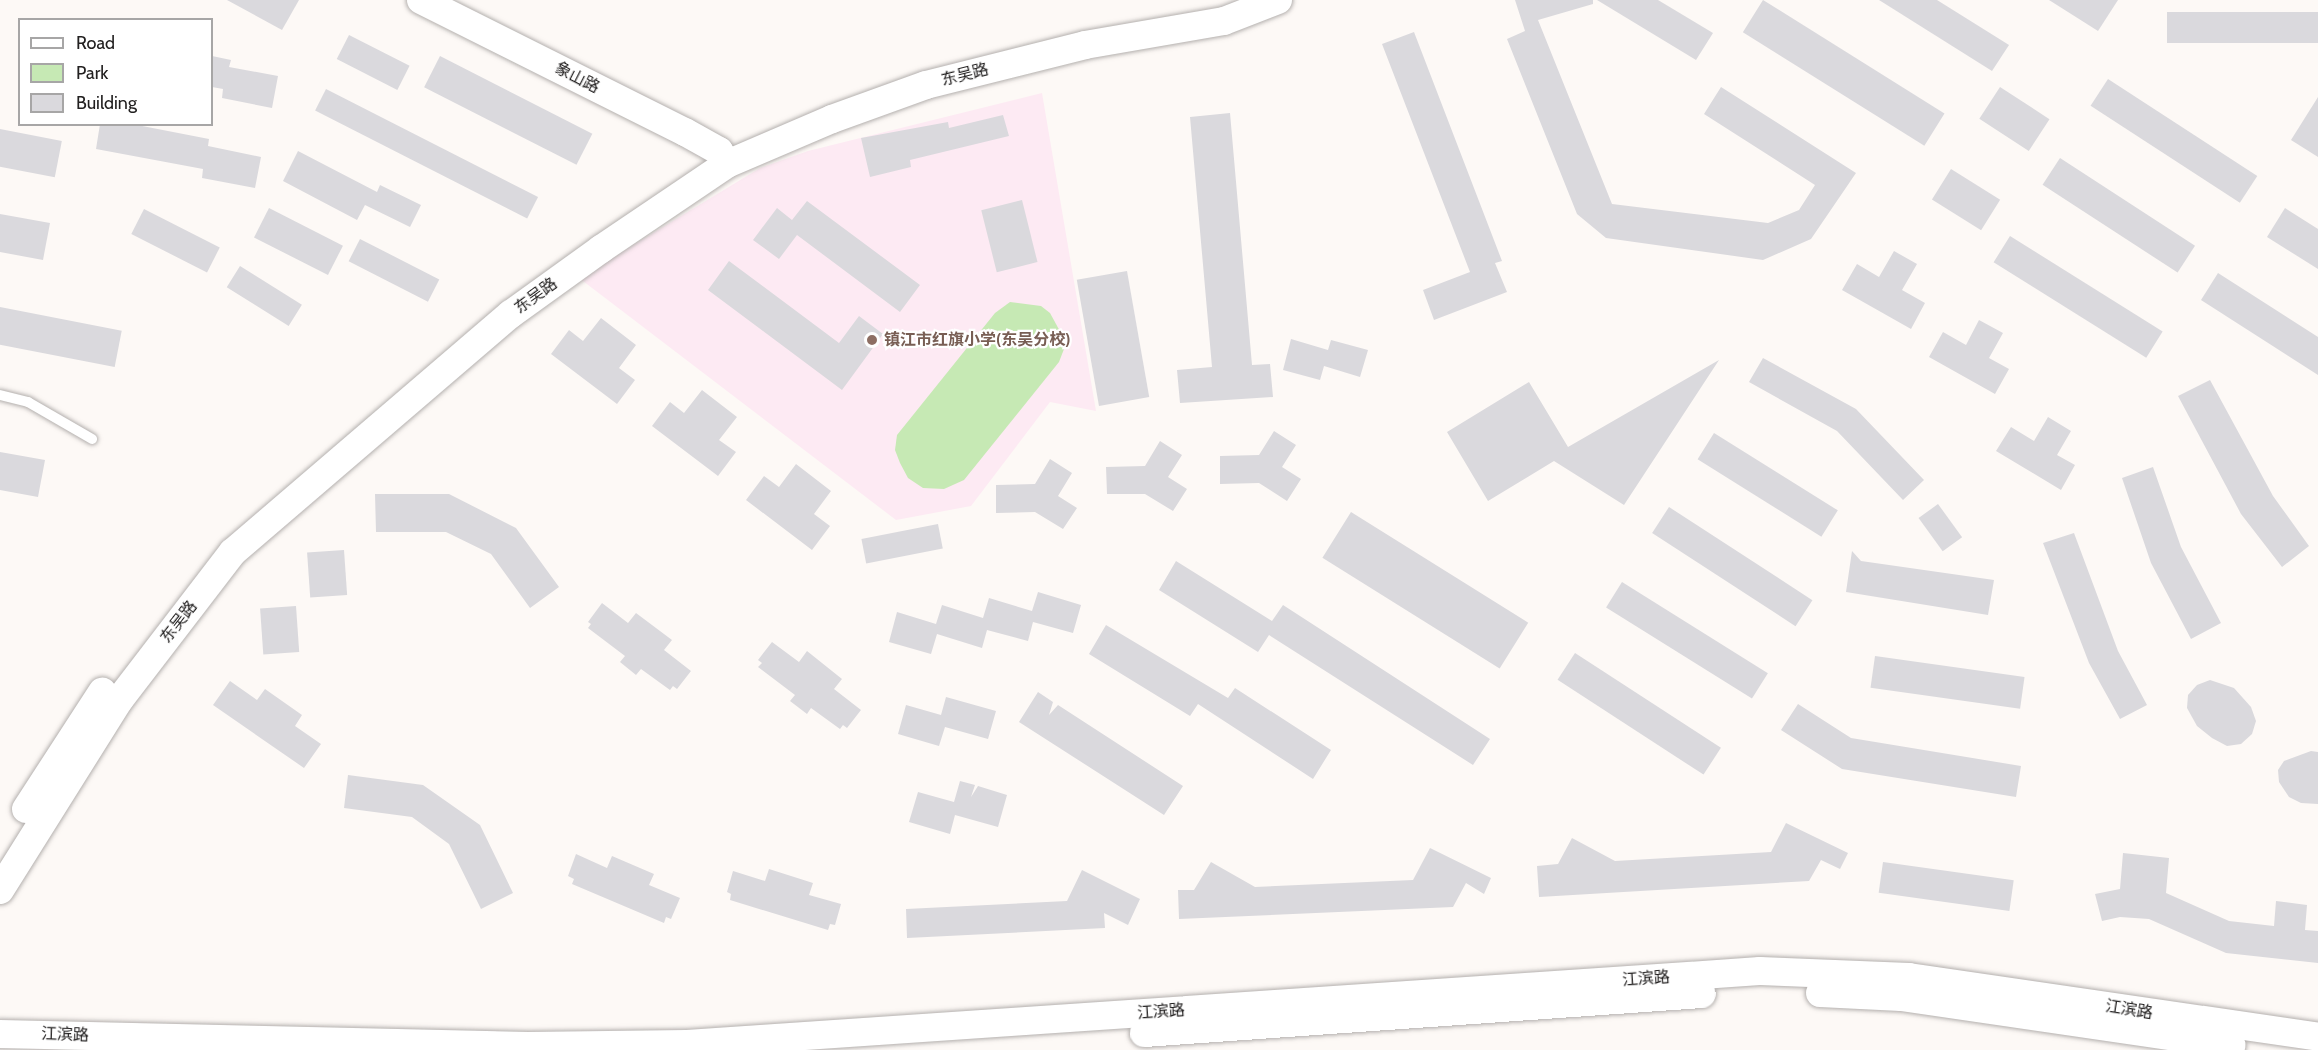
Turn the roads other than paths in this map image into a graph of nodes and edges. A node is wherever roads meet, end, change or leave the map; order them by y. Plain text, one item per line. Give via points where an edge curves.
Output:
1 (420, 0) edge
2 (1237, 0) edge
3 (1278, 0) edge
4 (723, 157) junction
5 (0, 395) edge
6 (92, 439) dead end
7 (0, 851) edge
8 (0, 890) edge
9 (0, 1034) edge
10 (2318, 1037) edge
11 (881, 1050) edge
12 (2267, 1050) edge

1 - 4 main road, 象山路
2 - 4 main road, 东吴路 via 1082,30 921,70 826,105
3 - 4 main road, 东吴路 via 1224,21 1085,45 926,84
4 - 7 main road, 东吴路 via 501,303 223,540 105,686
4 - 8 main road, 东吴路 via 511,314 233,552 120,699
5 - 6 lane via 28,402
9 - 10 main road, 江滨路 via 528,1046 687,1044 1760,971 1909,977
11 - 12 main road, 江滨路 via 1766,990 1901,997

